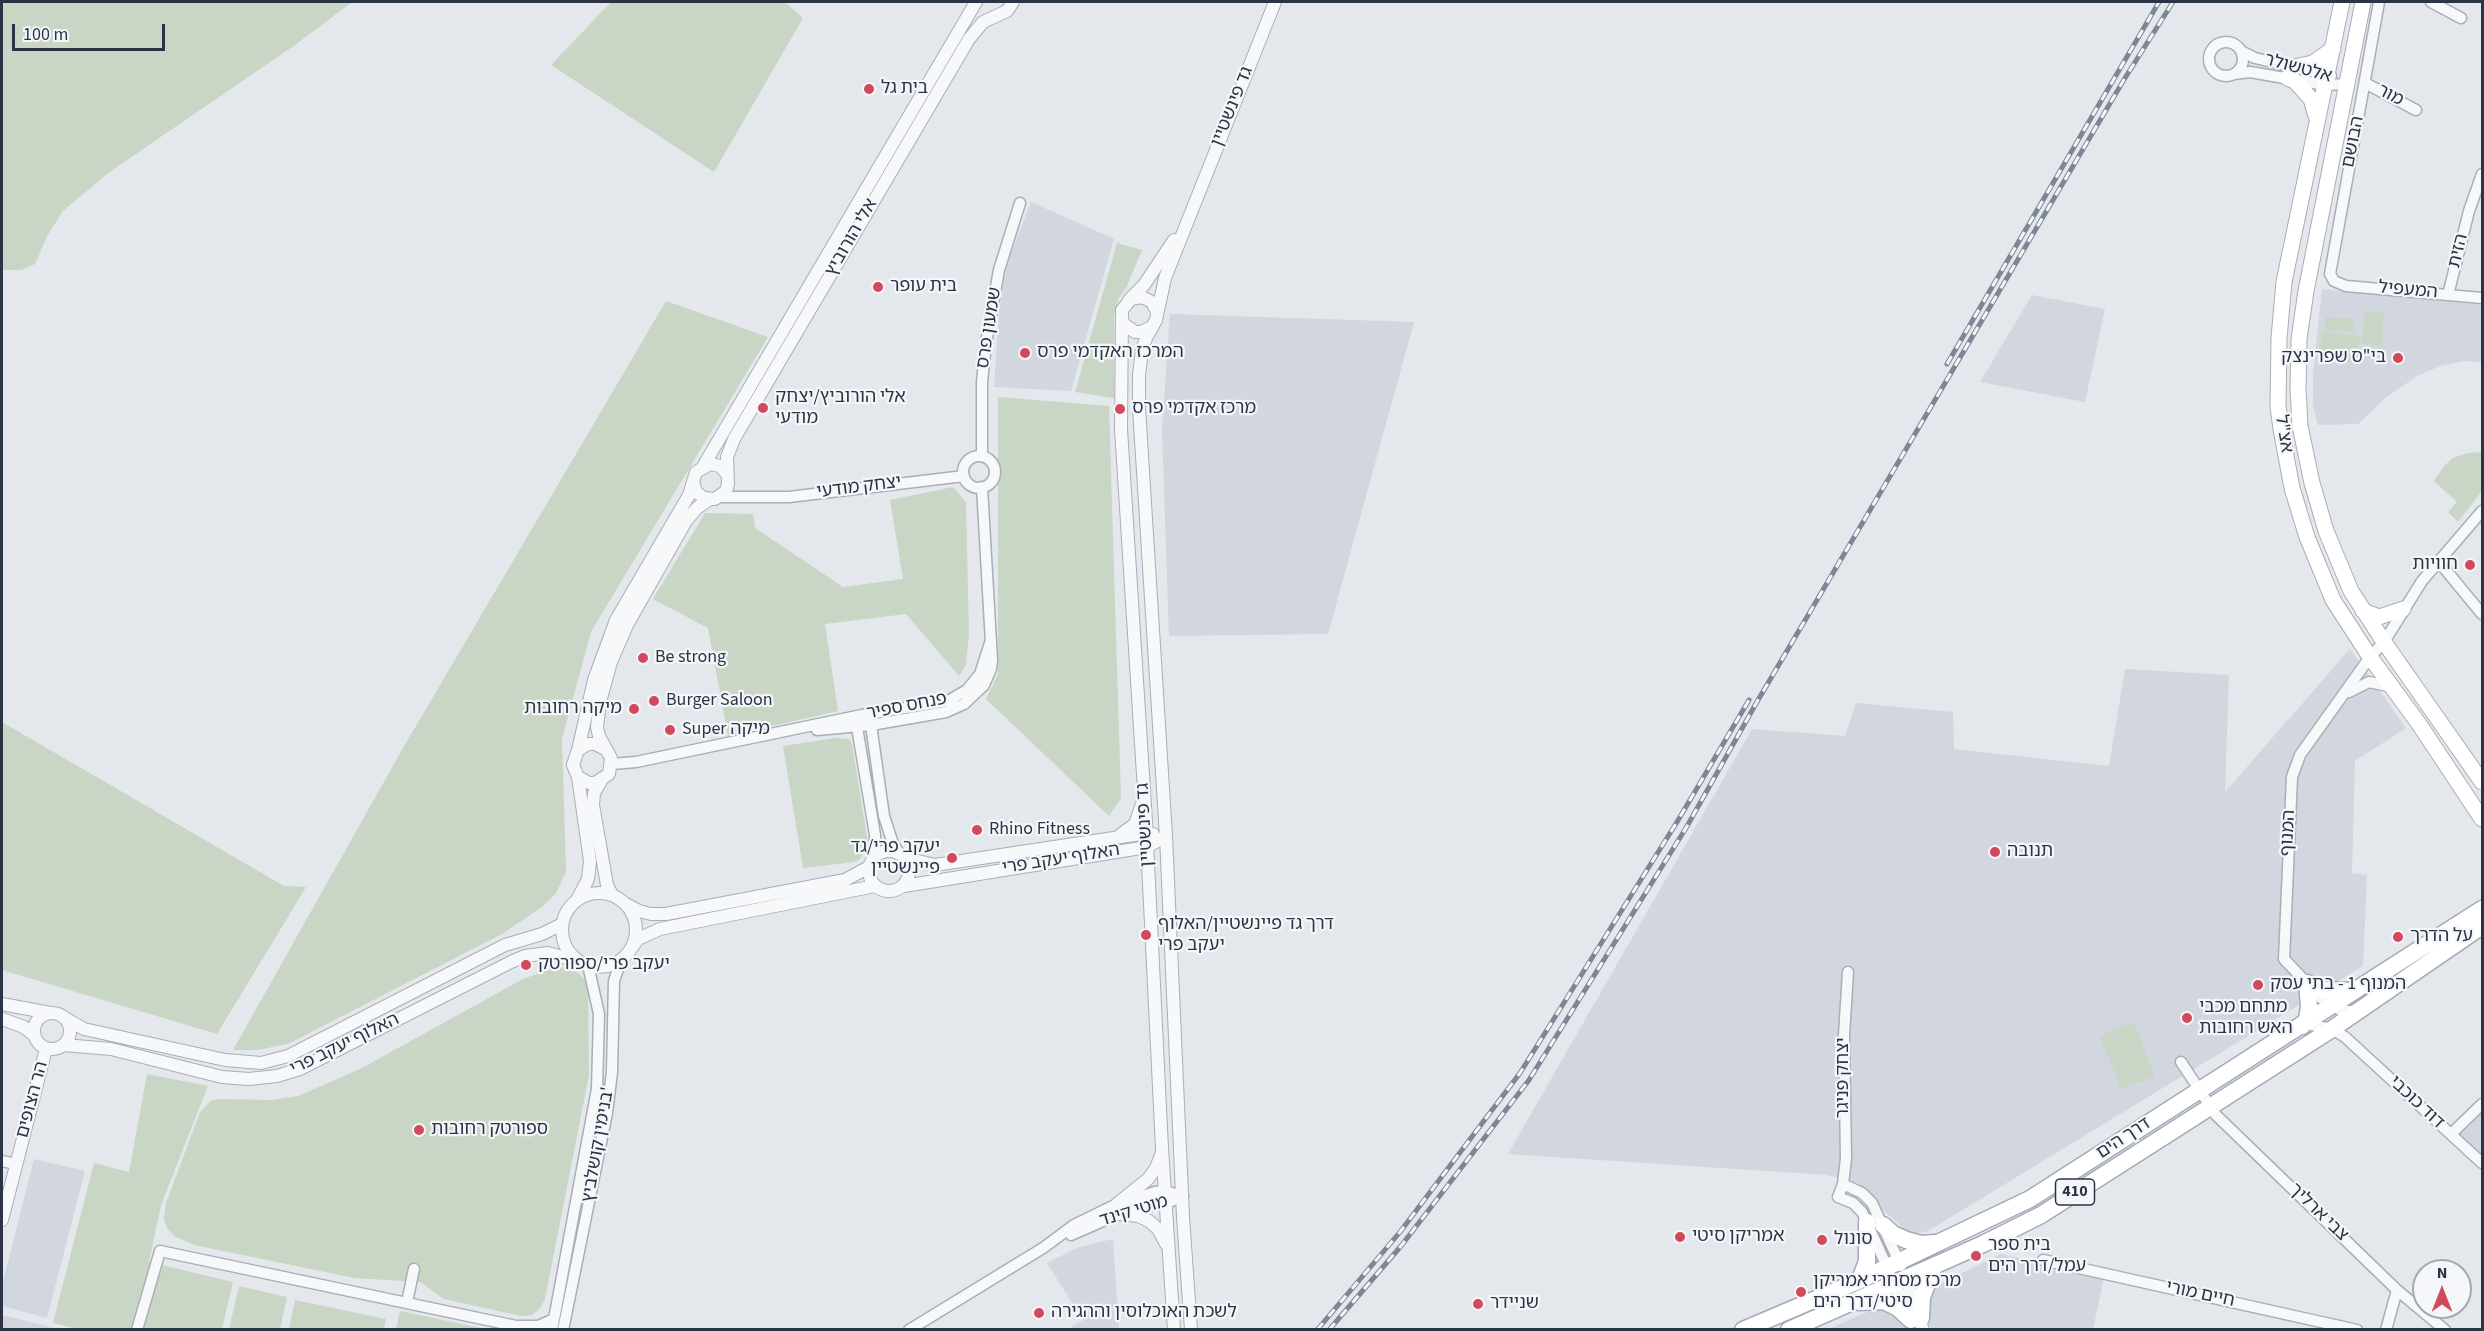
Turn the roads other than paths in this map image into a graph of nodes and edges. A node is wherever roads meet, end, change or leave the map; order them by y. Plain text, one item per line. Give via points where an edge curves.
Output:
1 (978, 2) edge
2 (1013, 2) edge
3 (1275, 2) edge
4 (2342, 2) edge
5 (2364, 2) edge
6 (2379, 2) edge
7 (2431, 2) edge
8 (998, 15) junction
9 (2461, 18) dead end
10 (2333, 49) junction
11 (2243, 52) junction
12 (2290, 73) junction
13 (2234, 74) junction
14 (2326, 80) junction
15 (2365, 83) junction
16 (2348, 84) junction
17 (2416, 110) dead end
18 (2317, 121) junction
19 (2482, 174) edge
20 (1020, 203) dead end
21 (1191, 213) junction
22 (2334, 282) joint
23 (2448, 295) junction
24 (2482, 298) edge
25 (1126, 302) junction
26 (1157, 312) junction
27 (1122, 320) junction
28 (1152, 327) junction
29 (982, 456) junction
30 (704, 465) junction
31 (964, 476) junction
32 (728, 477) junction
33 (693, 482) junction
34 (982, 487) junction
35 (754, 497) junction
36 (715, 498) junction
37 (2482, 512) edge
38 (2440, 562) junction
39 (2403, 609) junction
40 (2363, 611) junction
41 (2482, 614) edge
42 (991, 640) junction
43 (2384, 642) junction
44 (2370, 657) junction
45 (2392, 687) junction
46 (2346, 694) junction
47 (862, 715) junction
48 (871, 725) junction
49 (857, 727) junction
50 (781, 732) junction
51 (605, 749) junction
52 (578, 750) junction
53 (612, 764) junction
54 (578, 777) junction
55 (601, 781) junction
56 (2482, 782) edge
57 (1144, 788) junction
58 (2482, 819) edge
59 (1147, 833) junction
60 (1166, 836) junction
61 (1108, 839) junction
62 (1148, 848) junction
63 (1115, 852) junction
64 (902, 856) junction
65 (872, 862) junction
66 (1148, 868) junction
67 (875, 886) junction
68 (904, 886) junction
69 (612, 895) junction
70 (577, 900) junction
71 (624, 903) junction
72 (2482, 909) edge
73 (562, 924) junction
74 (2482, 926) edge
75 (630, 950) junction
76 (621, 960) junction
77 (583, 963) junction
78 (1848, 972) dead end
79 (2307, 983) junction
80 (2354, 991) junction
81 (2, 1004) edge
82 (2332, 1006) junction
83 (2359, 1010) junction
84 (57, 1015) junction
85 (2, 1019) edge
86 (2304, 1025) junction
87 (2332, 1029) junction
88 (34, 1035) junction
89 (2350, 1042) junction
90 (64, 1045) junction
91 (46, 1049) junction
92 (2181, 1062) dead end
93 (2198, 1091) junction
94 (2482, 1104) edge
95 (2210, 1107) junction
96 (2451, 1134) junction
97 (1162, 1148) junction
98 (2, 1161) edge
99 (2482, 1163) edge
100 (16, 1164) junction
101 (1843, 1184) junction
102 (1182, 1196) junction
103 (1165, 1198) junction
104 (1118, 1209) junction
105 (2, 1220) edge
106 (1875, 1224) junction
107 (1942, 1242) junction
108 (1168, 1251) junction
109 (2043, 1260) dead end
110 (1934, 1266) junction
111 (414, 1269) dead end
112 (1897, 1272) junction
113 (1856, 1282) junction
114 (2397, 1290) junction
115 (407, 1302) junction
116 (1850, 1303) junction
117 (553, 1324) edge
118 (1918, 1324) edge
119 (521, 1328) edge
120 (136, 1329) edge
121 (563, 1329) edge
122 (909, 1329) edge
123 (1174, 1329) edge
124 (1191, 1329) edge
125 (1743, 1329) edge
126 (1789, 1329) edge
127 (2357, 1329) edge
128 (2386, 1329) edge
129 (2445, 1329) edge

1 - 8 street via 984,10
1 - 30 street, אלי הורוביץ
2 - 8 street, אלי הורוביץ
3 - 21 street, גד פינשטיין
4 - 10 main road, אצ"ל
5 - 16 main road, אצ"ל
6 - 15 street, הבושם
7 - 9 street
8 - 32 street, אלי הורוביץ via 983,22 963,49 734,440 727,457
10 - 12 main road
10 - 14 main road, אצ"ל
11 - 12 street, אלטשולר
11 - 13 street via 2242,66
11 - 13 street via 2227,41 2216,44 2210,53 2213,70 2223,76
12 - 13 street, אלטשולר
12 - 14 street, אלטשולר
12 - 18 main road via 2311,99
14 - 16 street, אלטשולר
14 - 18 main road, אצ"ל
15 - 17 street, מור
15 - 22 street, הבושם via 2330,265
16 - 40 main road, אצ"ל via 2306,291 2299,339 2298,405 2307,461 2326,531
18 - 44 main road, אצ"ל via 2284,282 2278,406 2292,488 2318,568 2333,600
19 - 23 street, הזית
20 - 29 street, שמעון פרס via 999,270 988,326 982,382
21 - 25 street, גד פינשטיין via 1153,273
21 - 26 street, גד פינשטיין via 1165,278
22 - 23 street, המעפיל
23 - 24 street, המעפיל
25 - 26 street via 1136,297 1148,299
25 - 27 street
26 - 28 street
27 - 28 street via 1135,332
27 - 57 street, גד פינשטיין via 1121,429
28 - 60 street, גד פינשטיין via 1140,362 1139,408
29 - 31 street via 968,460
29 - 34 street via 991,462 994,474 991,482
30 - 32 street via 720,466
30 - 33 street
31 - 34 street via 971,486
31 - 35 street, יצחק מודעי via 789,497
32 - 35 street via 738,490
32 - 36 street via 728,488
33 - 36 street via 696,492
33 - 52 street via 608,638
34 - 42 street
35 - 36 street, יצחק מודעי
36 - 51 street via 697,508 686,521 619,642 598,716 599,736
37 - 38 street, המנוף
38 - 39 street, המנוף
38 - 41 street
39 - 40 main road via 2379,617
39 - 43 street, המנוף
40 - 43 main road, אצ"ל
42 - 47 street, פנחס ספיר via 980,675 957,696 939,703
42 - 48 street, פנחס ספיר via 988,676 979,692 964,705 937,714
43 - 44 street, המנוף
43 - 56 main road, אצ"ל
44 - 45 main road, אצ"ל
44 - 46 street, המנוף
45 - 46 street via 2369,682
45 - 58 main road, אצ"ל
46 - 79 street, המנוף via 2300,755 2292,777 2284,959
47 - 48 street
47 - 49 street
47 - 50 street, פנחס ספיר
48 - 49 street, פנחס ספיר
48 - 64 street via 884,816 893,844
49 - 50 street, פנחס ספיר
49 - 65 street via 875,835
50 - 53 street, פנחס ספיר
51 - 52 street via 588,744
51 - 53 street
52 - 54 street via 573,765
53 - 55 street
54 - 55 street via 589,783
54 - 70 street via 590,861 588,879
55 - 69 street via 593,805
57 - 59 street, גד פינשטיין
57 - 61 street via 1135,824
59 - 60 street, האלוף יעקב פרי
59 - 61 street, האלוף יעקב פרי
59 - 62 street, גד פינשטיין
60 - 62 street, האלוף יעקב פרי
60 - 102 street, גד פינשטיין
61 - 64 street, האלוף יעקב פרי via 935,865
62 - 63 street, האלוף יעקב פרי
62 - 66 street, גד פינשטיין
63 - 66 street via 1136,857
63 - 68 street, האלוף יעקב פרי
64 - 65 street via 886,851
64 - 68 street via 910,869
65 - 67 street via 870,877
65 - 71 street via 845,880 666,914 639,911
66 - 97 street, גד פינשטיין
67 - 68 street via 893,891
67 - 75 street via 660,929 638,939
69 - 70 street via 594,894
69 - 71 street
70 - 73 street
71 - 75 street via 636,925
72 - 80 main road, דרך הים / 410
73 - 77 street via 567,949
73 - 84 street, האלוף יעקב פרי via 505,945 288,1056 261,1063 225,1060 84,1029
74 - 83 main road, דרך הים / 410
75 - 76 street
76 - 77 street via 605,966
76 - 121 street, בנימין קושלביץ' via 614,981 607,1113
77 - 90 street, האלוף יעקב פרי via 548,953 525,956 300,1069 277,1076 222,1077 111,1049
77 - 117 street, בנימין קושלביץ' via 600,1014 597,1089
78 - 101 street, יצחק פניגר
79 - 80 main road via 2322,990
79 - 82 street, המנוף
79 - 86 main road via 2309,1006
80 - 82 main road, דרך הים / 410
81 - 84 street, האלוף יעקב פרי
82 - 83 street, המנוף
82 - 86 main road, דרך הים / 410
83 - 87 main road, דרך הים / 410
83 - 89 street
84 - 88 street via 40,1018
84 - 90 street via 67,1022 70,1034
85 - 88 street
86 - 87 street, דוד כוכבי
86 - 93 main road, דרך הים / 410
87 - 89 street, דוד כוכבי
87 - 95 main road, דרך הים / 410
88 - 91 street
89 - 96 street, דוד כוכבי
90 - 91 street
91 - 100 street, הר הצופים
92 - 93 street, צבי ארליך
93 - 95 street, צבי ארליך
93 - 107 main road, דרך הים / 410 via 2030,1199
94 - 96 street
95 - 110 main road, דרך הים / 410 via 2041,1215
95 - 114 street, צבי ארליך
96 - 99 street, דוד כוכבי
97 - 103 street, גד פינשטיין
97 - 104 street via 1148,1179
98 - 100 street
100 - 105 street, הר הצופים
101 - 106 street, יצחק פניגר via 1866,1196
101 - 106 street, יצחק פניגר via 1838,1197 1857,1206
102 - 103 street, מוטי קינד
102 - 124 street, גד פינשטיין
103 - 104 street, מוטי קינד via 1150,1193
103 - 108 street, גד פינשטיין
104 - 108 street via 1149,1221 1162,1235
104 - 122 street, מוטי קינד via 1074,1226
106 - 107 main road via 1913,1243
106 - 112 street, יצחק פניגר
106 - 112 street, יצחק פניגר
106 - 113 main road via 1864,1273
107 - 112 main road, דרך הים / 410
108 - 123 street, גד פינשטיין
109 - 127 street, חיים מורי
110 - 112 main road, דרך הים / 410
110 - 118 main road via 1922,1297
111 - 115 street
112 - 113 main road, דרך הים / 410
112 - 116 main road, דרך הים / 410
112 - 118 street
113 - 125 main road, דרך הים / 410
114 - 128 street
114 - 129 street, צבי ארליך
115 - 119 street
115 - 120 street via 160,1251
116 - 118 main road via 1884,1302
116 - 126 main road, דרך הים / 410
117 - 119 street

